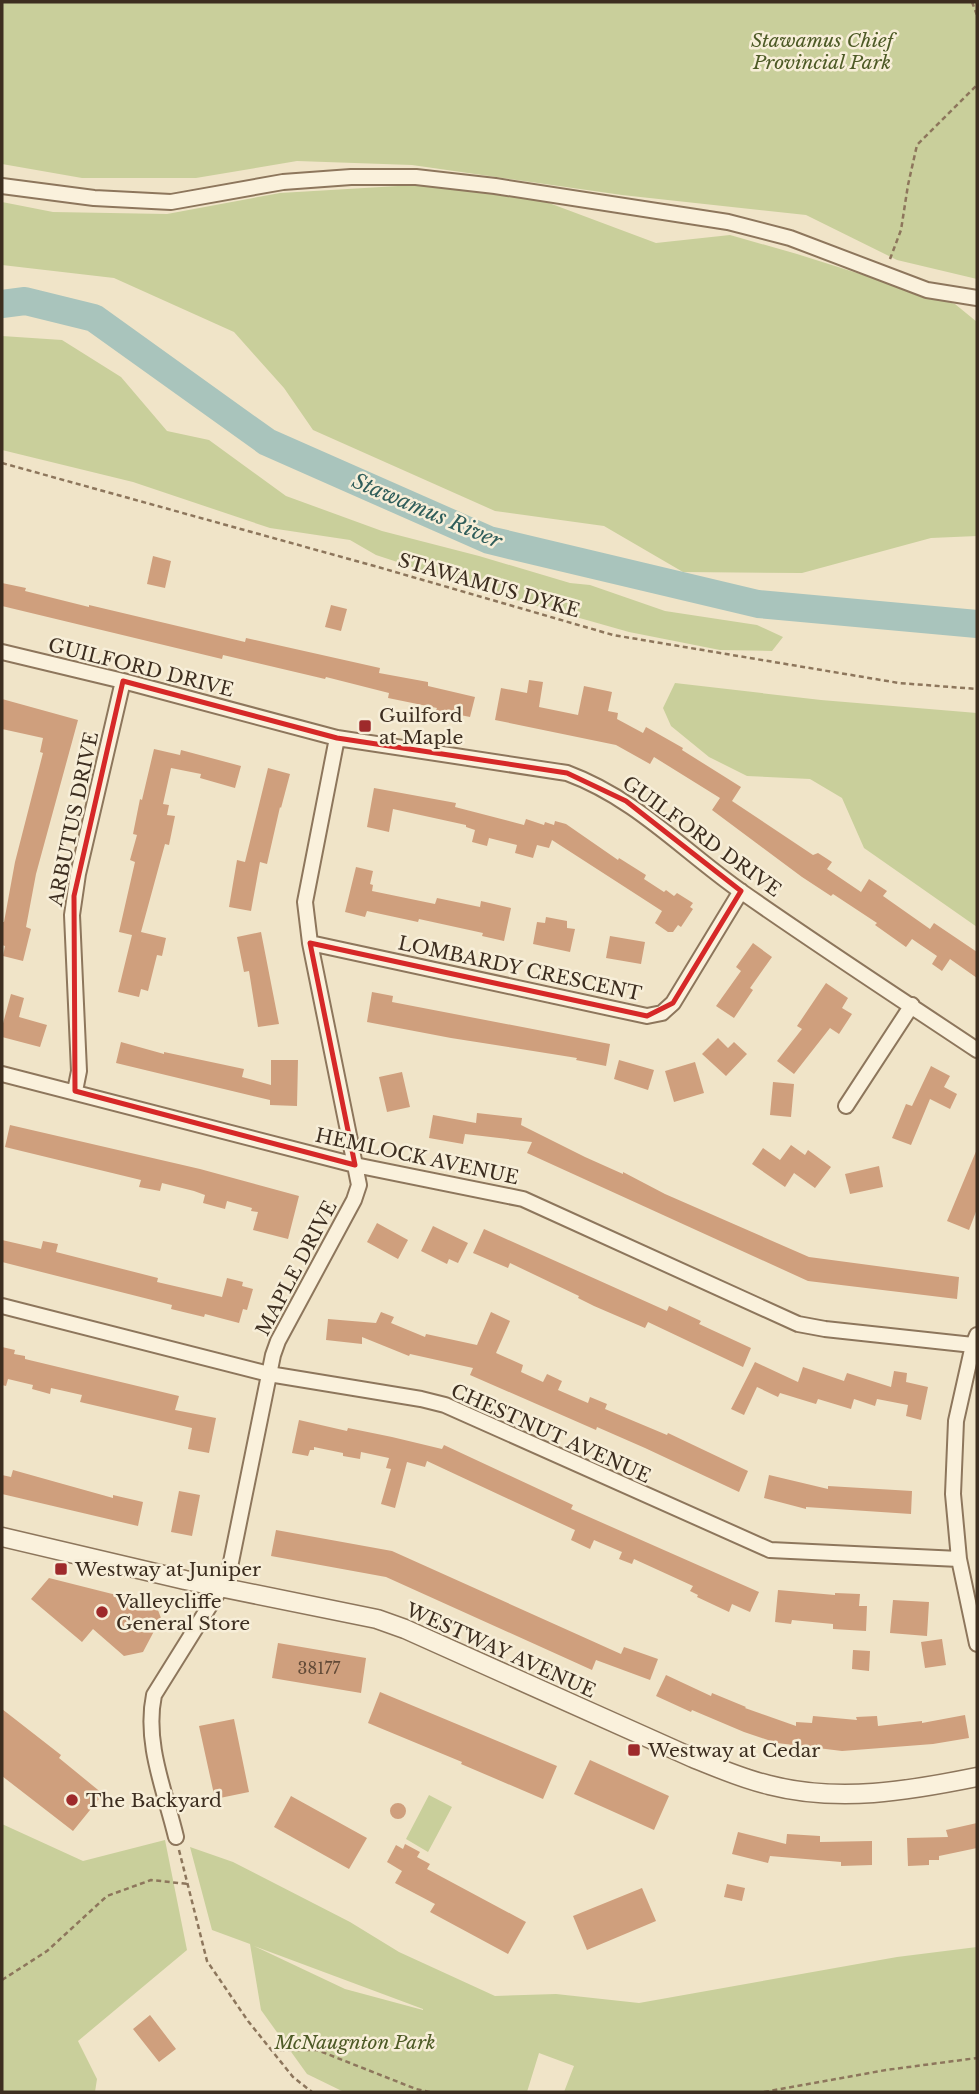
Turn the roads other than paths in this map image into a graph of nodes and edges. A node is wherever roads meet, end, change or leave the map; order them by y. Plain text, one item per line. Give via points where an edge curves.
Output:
1 (2, 186) edge
2 (977, 298) edge
3 (2, 652) edge
4 (123, 681) junction
5 (337, 738) junction
6 (741, 891) junction
7 (310, 943) junction
8 (912, 1005) junction
9 (977, 1050) edge
10 (2, 1074) edge
11 (75, 1091) junction
12 (846, 1106) dead end
13 (355, 1165) junction
14 (2, 1306) edge
15 (975, 1340) edge
16 (269, 1374) junction
17 (2, 1537) edge
18 (959, 1559) junction
19 (222, 1587) junction
20 (977, 1644) edge
21 (977, 1777) edge
22 (176, 1838) road end

1 - 2 street via 171,202 283,182 351,177 416,177 535,190 728,222 790,238 928,290
3 - 4 street, GUILFORD DRIVE
4 - 5 street, GUILFORD DRIVE
4 - 11 street, ARBUTUS DRIVE via 72,915 79,1060
5 - 6 street, GUILFORD DRIVE via 567,773 626,801
5 - 7 street, MAPLE DRIVE via 305,902
6 - 7 street, LOMBARDY CRESCENT via 673,1003 662,1013 647,1016
6 - 8 street, GUILFORD DRIVE
7 - 13 street, MAPLE DRIVE
8 - 9 street, GUILFORD DRIVE
8 - 12 street
10 - 11 street, HEMLOCK AVENUE
11 - 13 street, HEMLOCK AVENUE
13 - 15 street, HEMLOCK AVENUE via 523,1199 798,1324
13 - 16 street, MAPLE DRIVE via 359,1185 354,1200 278,1341
14 - 16 street, CHESTNUT AVENUE
15 - 18 street via 956,1421 953,1494
16 - 18 street, CHESTNUT AVENUE via 445,1405 770,1550
16 - 19 street, MAPLE DRIVE via 230,1567
17 - 19 street, WESTWAY AVENUE
18 - 20 street
19 - 21 street, WESTWAY AVENUE via 338,1610 405,1629 693,1758 771,1786 868,1794
19 - 22 street, MAPLE DRIVE via 154,1695 150,1714 150,1734

